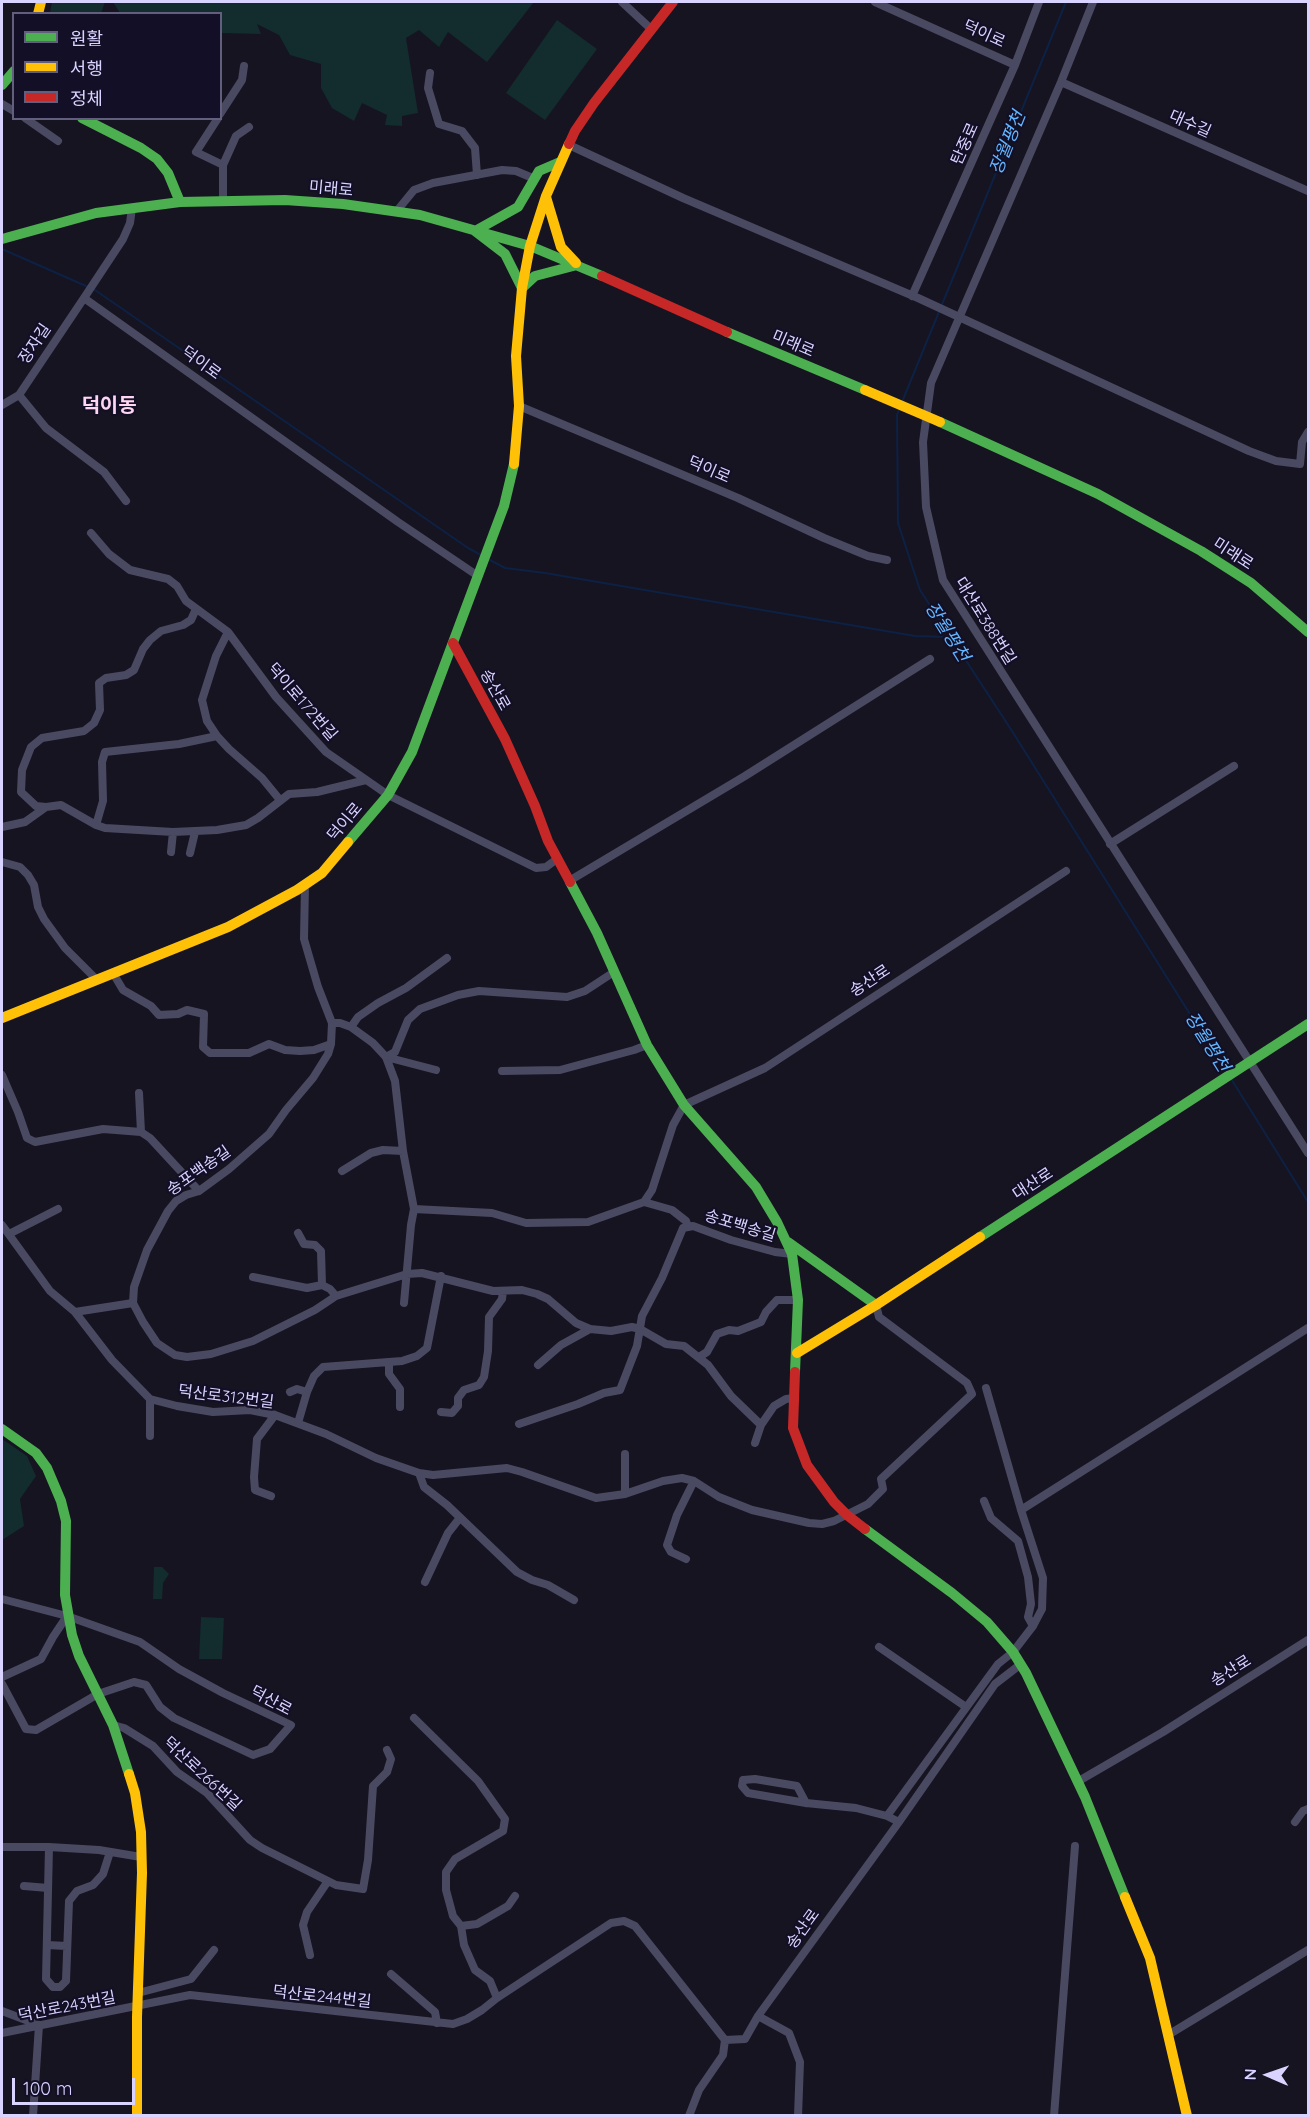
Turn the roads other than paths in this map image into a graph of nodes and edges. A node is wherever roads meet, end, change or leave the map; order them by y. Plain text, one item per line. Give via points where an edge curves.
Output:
1 (622, 2) edge
2 (673, 2) edge
3 (875, 2) edge
4 (1040, 2) edge
5 (1093, 2) edge
6 (651, 29) junction
7 (1015, 65) junction
8 (244, 66) dead end
9 (430, 73) dead end
10 (1061, 82) junction
11 (222, 111) edge
12 (29, 120) edge
13 (86, 120) edge
14 (217, 120) edge
15 (249, 127) dead end
16 (58, 141) dead end
17 (569, 145) junction
18 (560, 162) junction
19 (223, 165) junction
20 (477, 175) junction
21 (535, 179) junction
22 (1308, 191) edge
23 (546, 196) junction
24 (224, 201) junction
25 (180, 202) junction
26 (132, 208) junction
27 (396, 212) junction
28 (475, 231) junction
29 (4, 238) edge
30 (530, 246) junction
31 (579, 265) junction
32 (522, 288) junction
33 (86, 295) junction
34 (915, 297) junction
35 (956, 316) junction
36 (19, 394) junction
37 (2, 405) edge
38 (519, 406) junction
39 (1308, 432) edge
40 (126, 501) dead end
41 (91, 533) dead end
42 (887, 560) dead end
43 (479, 573) junction
44 (196, 609) junction
45 (1307, 625) edge
46 (228, 632) junction
47 (453, 643) junction
48 (930, 659) dead end
49 (217, 736) junction
50 (1234, 766) dead end
51 (366, 780) junction
52 (388, 795) junction
53 (280, 800) junction
54 (46, 807) junction
55 (96, 825) junction
56 (2, 827) edge
57 (173, 832) junction
58 (195, 832) junction
59 (1110, 844) junction
60 (171, 852) dead end
61 (190, 853) dead end
62 (557, 859) junction
63 (2, 862) edge
64 (1066, 871) dead end
65 (569, 881) junction
66 (305, 884) junction
67 (447, 958) dead end
68 (614, 972) junction
69 (113, 973) junction
70 (97, 980) junction
71 (2, 1018) edge
72 (332, 1023) junction
73 (1308, 1024) edge
74 (351, 1027) junction
75 (331, 1044) junction
76 (647, 1045) junction
77 (386, 1057) junction
78 (1248, 1062) junction
79 (436, 1070) dead end
80 (502, 1071) dead end
81 (2, 1075) edge
82 (139, 1093) dead end
83 (684, 1105) junction
84 (141, 1132) junction
85 (403, 1151) junction
86 (1308, 1153) edge
87 (342, 1171) dead end
88 (199, 1191) junction
89 (644, 1202) junction
90 (58, 1209) dead end
91 (414, 1209) junction
92 (2, 1225) edge
93 (688, 1227) junction
94 (298, 1233) dead end
95 (9, 1234) junction
96 (786, 1241) junction
97 (792, 1254) junction
98 (407, 1274) junction
99 (441, 1276) junction
100 (253, 1277) dead end
101 (322, 1285) junction
102 (503, 1291) junction
103 (336, 1296) junction
104 (798, 1300) junction
105 (133, 1303) junction
106 (404, 1303) dead end
107 (876, 1305) junction
108 (75, 1312) junction
109 (1308, 1328) edge
110 (590, 1329) junction
111 (640, 1329) junction
112 (797, 1353) junction
113 (699, 1357) junction
114 (389, 1363) junction
115 (538, 1365) dead end
116 (986, 1388) dead end
117 (290, 1392) dead end
118 (307, 1392) junction
119 (794, 1398) junction
120 (150, 1399) junction
121 (400, 1407) dead end
122 (441, 1412) dead end
123 (276, 1415) junction
124 (298, 1423) junction
125 (519, 1424) dead end
126 (761, 1425) junction
127 (2, 1429) edge
128 (150, 1436) dead end
129 (755, 1443) dead end
130 (625, 1454) dead end
131 (419, 1473) junction
132 (694, 1481) junction
133 (625, 1494) junction
134 (271, 1496) dead end
135 (984, 1501) dead end
136 (1021, 1510) junction
137 (847, 1515) junction
138 (459, 1519) junction
139 (686, 1559) dead end
140 (425, 1582) dead end
141 (2, 1599) edge
142 (574, 1600) dead end
143 (67, 1616) junction
144 (1033, 1626) junction
145 (1308, 1640) edge
146 (879, 1647) dead end
147 (1013, 1652) junction
148 (1021, 1664) junction
149 (2, 1677) edge
150 (2, 1684) edge
151 (98, 1694) junction
152 (966, 1707) junction
153 (414, 1718) dead end
154 (113, 1725) junction
155 (387, 1750) dead end
156 (1077, 1782) junction
157 (806, 1803) junction
158 (1308, 1809) edge
159 (887, 1816) junction
160 (899, 1822) junction
161 (1295, 1822) dead end
162 (2, 1846) edge
163 (1075, 1846) dead end
164 (49, 1847) junction
165 (110, 1852) junction
166 (141, 1857) junction
167 (328, 1881) junction
168 (24, 1886) dead end
169 (48, 1888) junction
170 (515, 1896) dead end
171 (461, 1926) junction
172 (47, 1945) junction
173 (67, 1946) junction
174 (214, 1950) dead end
175 (1308, 1950) edge
176 (310, 1955) dead end
177 (391, 1974) dead end
178 (138, 1993) junction
179 (497, 1998) junction
180 (137, 2007) junction
181 (2, 2011) edge
182 (758, 2016) junction
183 (437, 2023) junction
184 (39, 2025) junction
185 (2, 2033) edge
186 (1168, 2035) junction
187 (725, 2040) junction
188 (33, 2115) edge
189 (137, 2115) edge
190 (688, 2115) edge
191 (798, 2115) edge
192 (1054, 2115) edge
193 (1187, 2115) edge

1 - 6 street
2 - 6 main road
3 - 7 street, 덕이로
4 - 7 street, 탄중로
5 - 10 street, 대산로388번길
6 - 17 main road via 594,103
7 - 34 street, 탄중로
8 - 11 street via 242,80
9 - 20 street via 428,88 440,124 462,131 475,148
10 - 22 street, 대수길
10 - 35 street, 대산로388번길
12 - 16 street
13 - 25 main road via 157,159 168,173
14 - 19 street via 196,152
15 - 19 street via 236,136
17 - 18 main road
17 - 34 street
18 - 21 main road via 539,171
18 - 23 main road
19 - 24 street
20 - 21 street via 502,170
20 - 27 street via 414,190
21 - 28 main road via 518,207
23 - 30 main road
23 - 31 main road via 561,247
24 - 25 main road, 미래로
24 - 27 main road, 미래로 via 285,200
25 - 26 main road, 미래로
26 - 29 main road, 미래로 via 96,213
26 - 33 street, 장자길 via 123,239
27 - 28 main road, 미래로
28 - 30 main road, 미래로
28 - 32 main road via 506,254
30 - 31 main road, 미래로
30 - 32 main road
31 - 32 main road via 535,276
31 - 45 main road, 미래로, bridge via 1098,494 1200,551
32 - 38 main road via 516,356
33 - 36 street, 장자길
33 - 43 street, 덕이로 via 398,522
34 - 35 street
35 - 39 street via 1276,461 1300,464 1302,442
35 - 59 street, 대산로388번길 via 931,383 923,442 926,507 943,580
36 - 37 street, 장자길
36 - 40 street via 46,428 104,472
38 - 42 street, 덕이로 via 833,542
38 - 43 main road via 515,462 504,506
41 - 44 street, 덕이로172번길 via 130,570 168,579
43 - 47 main road, 덕이로
44 - 46 street, 덕이로172번길
44 - 54 street via 191,620 161,631 150,640 134,670 99,683 100,710 94,723 84,730 42,738 31,747 22,770 21,792 36,807
46 - 49 street via 202,700 207,721
46 - 51 street, 덕이로172번길 via 305,731 326,752
47 - 52 main road, 덕이로 via 412,752
47 - 62 main road, 송산로 via 505,739
48 - 65 street
49 - 53 street
49 - 55 street via 105,752 103,801
50 - 59 street
51 - 52 street, 덕이로172번길
51 - 53 street via 328,790 289,794
52 - 62 street, 덕이로172번길 via 536,868 546,867
52 - 66 main road, 덕이로 via 322,873
53 - 58 street via 246,825
54 - 55 street via 61,805
54 - 56 street via 25,822
55 - 57 street
57 - 58 street
57 - 60 street
58 - 61 street
59 - 78 street, 대산로388번길
62 - 65 main road, 송산로
63 - 70 street via 20,867 28,874 44,919 65,948
64 - 83 street, 송산로 via 765,1068
65 - 68 main road, 송산로
66 - 69 main road, 덕이로 via 228,927
66 - 72 street, 송포백송길 via 304,939
67 - 74 street via 358,1017
68 - 76 main road, 송산로
68 - 77 street via 585,991 567,997 479,991 420,1008 408,1020 395,1052
69 - 70 main road, 덕이로
69 - 75 street via 123,990 159,1015 187,1010 204,1014 203,1047 210,1053 249,1053 269,1044 285,1050 314,1050
70 - 71 main road, 덕이로
72 - 74 street
72 - 75 street, 송포백송길
73 - 78 main road
74 - 77 street
75 - 88 street, 송포백송길 via 313,1078 269,1134
76 - 80 street via 560,1070
76 - 83 main road, 송산로
77 - 79 street
77 - 85 street via 395,1081
78 - 86 street, 대산로388번길
78 - 107 main road, 대산로
81 - 84 street via 27,1138 35,1142 103,1129
82 - 84 street
83 - 89 street
83 - 96 main road, 송산로 via 756,1187
84 - 88 street
85 - 87 street via 371,1153
85 - 91 street
88 - 105 street, 송포백송길 via 176,1201 168,1211 147,1250 134,1287
89 - 91 street via 588,1222 526,1222 492,1213
89 - 93 street via 672,1210
90 - 95 street
91 - 98 street
92 - 95 street
93 - 97 street, 송포백송길
93 - 111 street, 송포백송길 via 683,1228 642,1316
94 - 101 street via 304,1244 315,1245 321,1251
95 - 108 street via 50,1291
96 - 97 main road, 송산로
96 - 107 main road
97 - 104 main road, 송산로
98 - 99 street
98 - 103 street
98 - 106 street
99 - 102 street
99 - 114 street via 427,1348 417,1356
100 - 101 street via 307,1288
101 - 103 street
102 - 110 street via 537,1294
102 - 122 street via 489,1317 484,1377 479,1385 464,1390 452,1413
103 - 105 street via 253,1341 187,1357 175,1355 158,1343
104 - 112 main road, 송산로
104 - 113 street via 777,1300 762,1322 717,1334 707,1352
105 - 108 street
107 - 112 main road, 대산로
107 - 137 street via 879,1317 967,1383 972,1395 881,1479 883,1489 868,1504
108 - 120 street via 112,1360
109 - 136 street
110 - 111 street
110 - 115 street via 561,1345
111 - 113 street via 666,1344 684,1346
111 - 125 street, 송포백송길 via 620,1390
112 - 119 main road, 송산로
113 - 126 street
114 - 118 street via 323,1367
114 - 121 street via 389,1374 400,1389
116 - 136 street
117 - 118 street
118 - 124 street
119 - 126 street via 774,1406
119 - 137 main road, 송산로 via 793,1428 807,1465
120 - 123 street, 덕산로312번길 via 213,1412 250,1410
120 - 128 street
123 - 124 street, 덕산로312번길
123 - 134 street via 257,1439 254,1477 255,1490
124 - 131 street, 덕산로312번길
126 - 129 street
127 - 143 main road via 36,1453 61,1501 66,1521
130 - 133 street
131 - 133 street, 덕산로312번길 via 507,1468 596,1498
131 - 138 street via 424,1487
132 - 133 street, 덕산로312번길 via 663,1481
132 - 137 street via 719,1497 752,1510 809,1523 822,1524
132 - 139 street via 667,1545 671,1552
135 - 144 street via 991,1518 1018,1540 1028,1577 1028,1617
136 - 144 street via 1043,1578 1042,1609
137 - 147 main road, 송산로 via 987,1622
138 - 140 street
138 - 142 street via 517,1572
141 - 143 street
143 - 149 street via 41,1659
143 - 151 main road via 79,1656
143 - 151 street, 덕산로 via 140,1642 179,1669 291,1725 270,1749 253,1755 174,1718 160,1707 146,1685 134,1682
144 - 147 street
145 - 156 street, 송산로
146 - 152 street
147 - 148 main road, 송산로
147 - 152 street via 998,1664
148 - 156 main road, 송산로
148 - 160 street, 송산로 via 995,1684
150 - 151 street via 26,1729 36,1730
151 - 154 main road
152 - 159 street
153 - 171 street via 478,1781 506,1819 503,1832 455,1858 446,1872 453,1916
154 - 166 main road via 135,1793
154 - 167 street, 덕산로266번길 via 153,1746 177,1772 207,1793 250,1840
155 - 167 street, 덕산로266번길 via 392,1759 387,1772 373,1786 363,1889
156 - 186 main road, 송산로 via 1150,1958
157 - 157 street via 797,1786 743,1780 742,1786 748,1793
157 - 159 street
158 - 161 street
159 - 160 street
160 - 182 street, 송산로
162 - 164 street
163 - 192 street
164 - 165 street
164 - 169 street
165 - 166 street
165 - 173 street via 103,1874 69,1901
166 - 178 main road
167 - 176 street via 303,1925
168 - 169 street
169 - 172 street
170 - 171 street via 508,1906 477,1924
171 - 179 street via 475,1970 490,1981
172 - 173 street
172 - 173 street via 46,1979 60,1988 66,1981
174 - 178 street via 191,1979
175 - 186 street
177 - 183 street via 435,2012
178 - 180 main road
179 - 183 street, 덕산로244번길 via 467,2019 453,2024
179 - 187 street, 덕산로244번길 via 611,1923 624,1921 635,1926
180 - 183 street, 덕산로244번길 via 190,1995
180 - 184 street, 덕산로243번길
180 - 189 main road
181 - 184 street
182 - 187 street, 송산로 via 746,2039
182 - 191 street via 789,2033 797,2052
184 - 185 street, 덕산로243번길
184 - 188 street
186 - 193 main road, 송산로
187 - 190 street via 723,2055 699,2090

